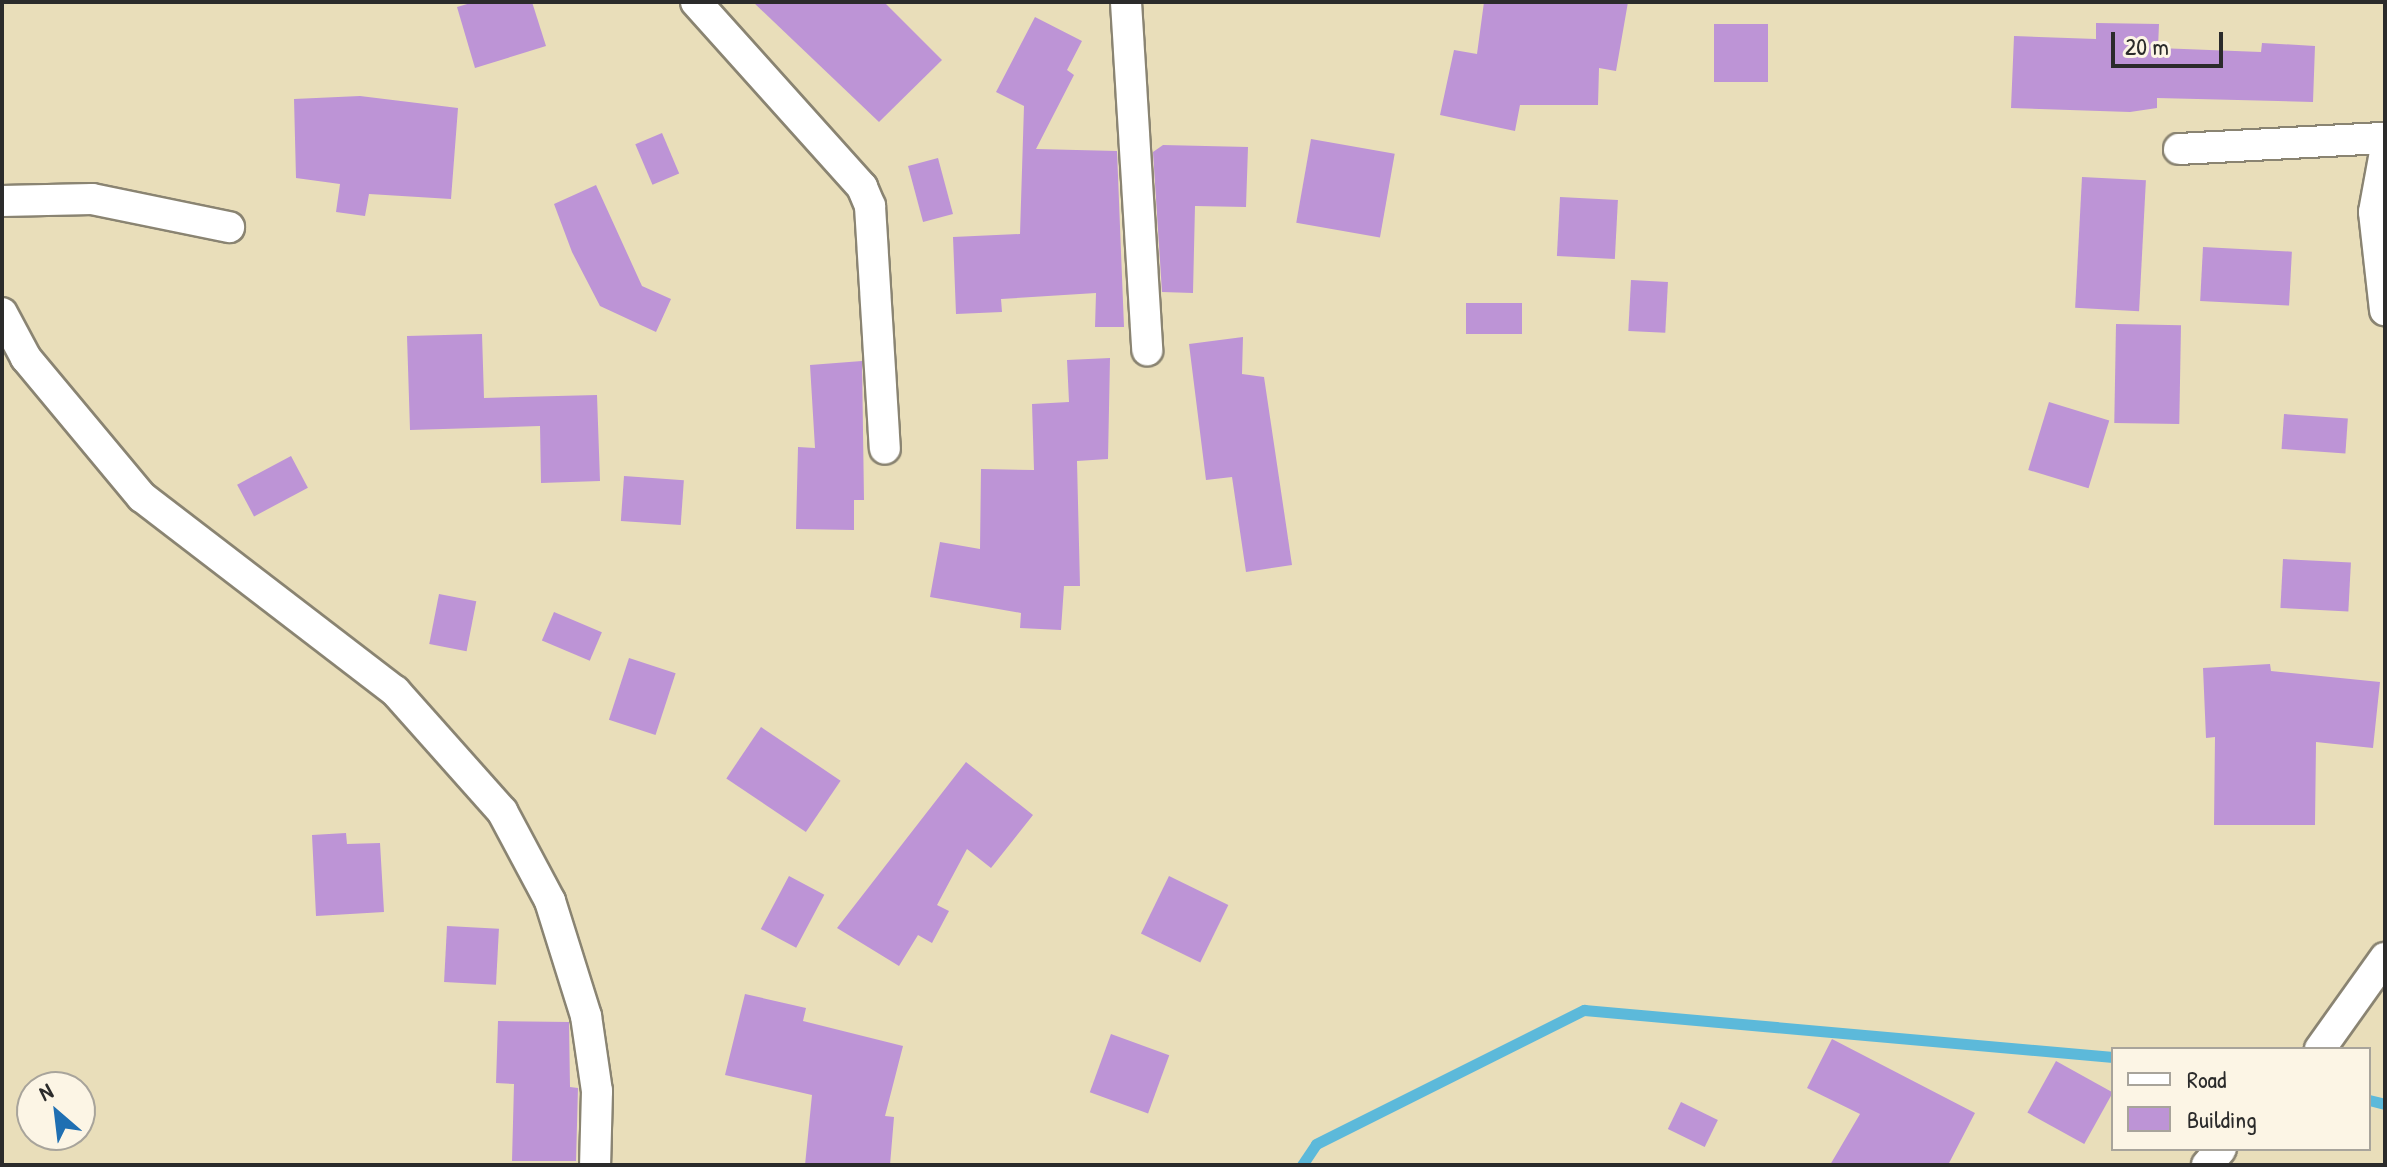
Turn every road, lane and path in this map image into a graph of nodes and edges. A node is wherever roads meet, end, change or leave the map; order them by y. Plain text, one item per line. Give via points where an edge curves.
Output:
1 (696, 2) edge
2 (1126, 2) edge
3 (2385, 138) edge
4 (2179, 149) dead end
5 (2385, 152) edge
6 (2, 201) edge
7 (229, 227) dead end
8 (2385, 310) edge
9 (2, 313) edge
10 (1147, 350) dead end
11 (885, 449) dead end
12 (2385, 958) edge
13 (2321, 1047) edge
14 (595, 1165) edge

1 - 11 street via 862,187 870,206
2 - 10 street
3 - 4 street
5 - 8 street via 2374,212
6 - 7 street via 92,199
9 - 14 street via 26,358 142,497 395,691 502,811 550,901 586,1016 597,1091
12 - 13 street

